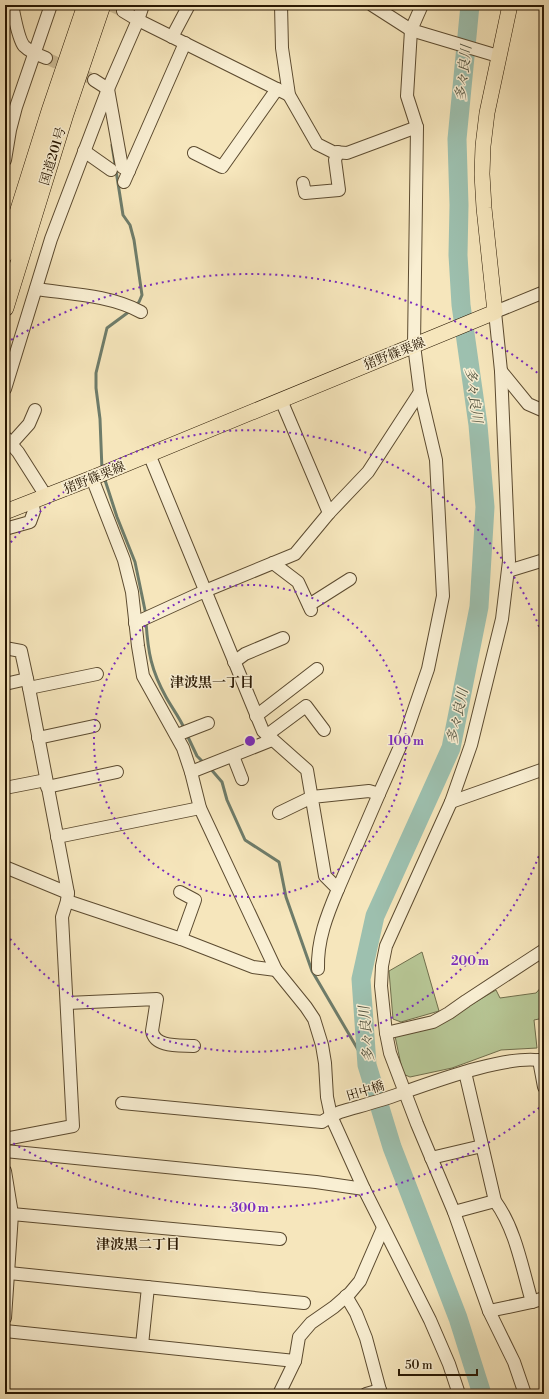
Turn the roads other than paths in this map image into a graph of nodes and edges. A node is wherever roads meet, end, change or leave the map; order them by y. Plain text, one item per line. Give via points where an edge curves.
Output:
1 (12, 5) edge
2 (51, 5) edge
3 (86, 5) edge
4 (102, 5) edge
5 (143, 5) edge
6 (189, 5) edge
7 (281, 5) edge
8 (372, 5) edge
9 (422, 5) edge
10 (510, 5) edge
11 (123, 11) tunnel mouth
12 (138, 20) junction
13 (411, 30) junction
14 (172, 37) junction
15 (185, 44) junction
16 (35, 54) junction
17 (495, 54) junction
18 (46, 58) tunnel mouth
19 (94, 80) tunnel mouth
20 (108, 89) junction
21 (277, 89) junction
22 (289, 95) junction
23 (417, 127) junction
24 (84, 151) junction
25 (338, 152) junction
26 (194, 153) dead end
27 (5, 160) edge
28 (111, 170) dead end
29 (303, 183) dead end
30 (5, 254) edge
31 (36, 289) junction
32 (544, 292) edge
33 (5, 308) edge
34 (141, 312) dead end
35 (492, 314) junction
36 (416, 344) junction
37 (9, 364) edge
38 (501, 372) junction
39 (5, 389) edge
40 (420, 392) junction
41 (282, 400) junction
42 (35, 410) dead end
43 (544, 411) edge
44 (8, 440) edge
45 (149, 454) junction
46 (92, 478) junction
47 (46, 496) junction
48 (32, 502) junction
49 (5, 512) edge
50 (329, 513) junction
51 (5, 529) edge
52 (544, 560) edge
53 (273, 563) junction
54 (508, 571) junction
55 (350, 579) dead end
56 (205, 591) junction
57 (135, 623) junction
58 (283, 638) dead end
59 (5, 648) edge
60 (234, 662) junction
61 (317, 669) dead end
62 (97, 674) dead end
63 (28, 683) junction
64 (5, 684) edge
65 (256, 716) junction
66 (208, 723) dead end
67 (94, 726) dead end
68 (324, 730) dead end
69 (177, 735) junction
70 (269, 737) junction
71 (38, 738) junction
72 (233, 756) junction
73 (544, 768) edge
74 (116, 772) dead end
75 (191, 772) junction
76 (242, 779) dead end
77 (47, 783) junction
78 (5, 788) edge
79 (379, 794) junction
80 (312, 797) junction
81 (450, 802) junction
82 (200, 808) junction
83 (279, 813) dead end
84 (56, 837) junction
85 (5, 867) edge
86 (338, 889) junction
87 (180, 892) dead end
88 (67, 897) junction
89 (181, 939) junction
90 (544, 950) edge
91 (318, 968) dead end
92 (276, 970) junction
93 (67, 1003) junction
94 (386, 1033) junction
95 (194, 1046) dead end
96 (541, 1060) edge
97 (465, 1072) junction
98 (544, 1087) edge
99 (401, 1093) junction
100 (122, 1103) dead end
101 (336, 1114) junction
102 (5, 1139) edge
103 (482, 1146) junction
104 (5, 1151) edge
105 (431, 1158) junction
106 (5, 1172) edge
107 (364, 1189) junction
108 (495, 1201) junction
109 (454, 1212) junction
110 (12, 1214) junction
111 (383, 1228) junction
112 (280, 1239) dead end
113 (9, 1273) junction
114 (148, 1287) junction
115 (346, 1296) junction
116 (544, 1298) edge
117 (532, 1302) junction
118 (304, 1303) dead end
119 (489, 1311) junction
120 (5, 1318) edge
121 (5, 1332) edge
122 (142, 1345) junction
123 (295, 1361) junction
124 (380, 1392) edge
125 (279, 1394) edge
126 (366, 1394) edge
127 (459, 1394) edge
128 (525, 1394) edge

1 - 16 street via 23,44
2 - 16 street
3 - 30 highway, 国道201号
4 - 33 highway, 国道201号 via 62,122
5 - 12 street
6 - 14 street
7 - 22 street via 282,48
8 - 13 street
9 - 13 street
10 - 17 main road
11 - 12 street
12 - 14 street
12 - 20 street
13 - 17 street
13 - 23 street via 407,96
14 - 15 street
15 - 20 street via 127,177 122,167
15 - 21 street
16 - 18 street
16 - 27 street via 16,107
17 - 35 main road via 482,174
19 - 20 street
20 - 24 street
21 - 22 street
21 - 26 street via 222,167
22 - 25 street via 317,144
23 - 25 street via 347,153
23 - 36 street
24 - 28 street
24 - 31 street via 50,238
25 - 29 street via 335,160 339,190 305,193
31 - 34 street via 95,297 130,306
31 - 37 street
32 - 35 street
35 - 36 main road, 猪野篠栗線
35 - 38 street
36 - 40 street
36 - 41 main road, 猪野篠栗線
37 - 39 street
38 - 43 street via 528,404
38 - 54 street
40 - 50 street via 368,472
40 - 79 street via 436,460 443,596 428,669 406,733
41 - 45 main road, 猪野篠栗線
41 - 50 street
42 - 44 street via 29,424
44 - 47 street
45 - 46 main road, 猪野篠栗線
45 - 56 street
46 - 47 main road, 猪野篠栗線
46 - 57 street via 124,560 132,592
47 - 48 main road, 猪野篠栗線
48 - 49 main road, 猪野篠栗線
48 - 51 street via 34,511 30,522
50 - 53 street via 296,554
52 - 54 street
53 - 55 street via 298,582 310,607
53 - 56 street
54 - 81 street via 502,619 490,669 470,745
56 - 57 street
56 - 60 street
57 - 69 street via 143,676
58 - 60 street via 245,654
59 - 63 street via 21,651
60 - 65 street
61 - 65 street
62 - 63 street
63 - 64 street
63 - 71 street
65 - 70 street
66 - 69 street
67 - 71 street
68 - 70 street via 306,706
69 - 75 street
70 - 72 street
70 - 80 street via 307,770
71 - 77 street
72 - 75 street
72 - 76 street
73 - 81 street
74 - 77 street
75 - 82 street
77 - 78 street
77 - 84 street
79 - 80 street via 369,791
79 - 86 street
80 - 83 street
80 - 86 street via 325,876
81 - 94 street via 386,946 381,986
82 - 84 street
82 - 92 street
84 - 88 street
85 - 88 street
86 - 91 street via 323,925 317,957
87 - 89 street via 195,900
88 - 89 street
88 - 93 street via 62,917
89 - 92 street via 253,967
90 - 94 street via 433,1022
92 - 101 street via 314,1019 323,1051 327,1097
93 - 95 street via 157,999 152,1030 156,1040 164,1044
93 - 102 street via 73,1126
94 - 99 street
96 - 97 street, 田中橋 via 491,1065
96 - 98 street
97 - 99 street, 田中橋
97 - 103 street
99 - 101 street, 田中橋
99 - 105 street
100 - 101 street, 田中橋 via 322,1122
101 - 107 street
103 - 105 street
103 - 108 street
104 - 107 street
105 - 109 street
106 - 110 street
107 - 111 street
108 - 109 street
108 - 117 street via 511,1230
109 - 119 street
110 - 112 street
110 - 113 street
111 - 115 street via 360,1281
111 - 127 street via 430,1320
113 - 114 street
113 - 120 street
114 - 118 street
114 - 122 street
115 - 123 street via 311,1323 299,1337
115 - 124 street via 366,1338
116 - 117 street
117 - 119 street
119 - 128 street via 514,1362
121 - 122 street
122 - 123 street
123 - 125 street
124 - 126 street

